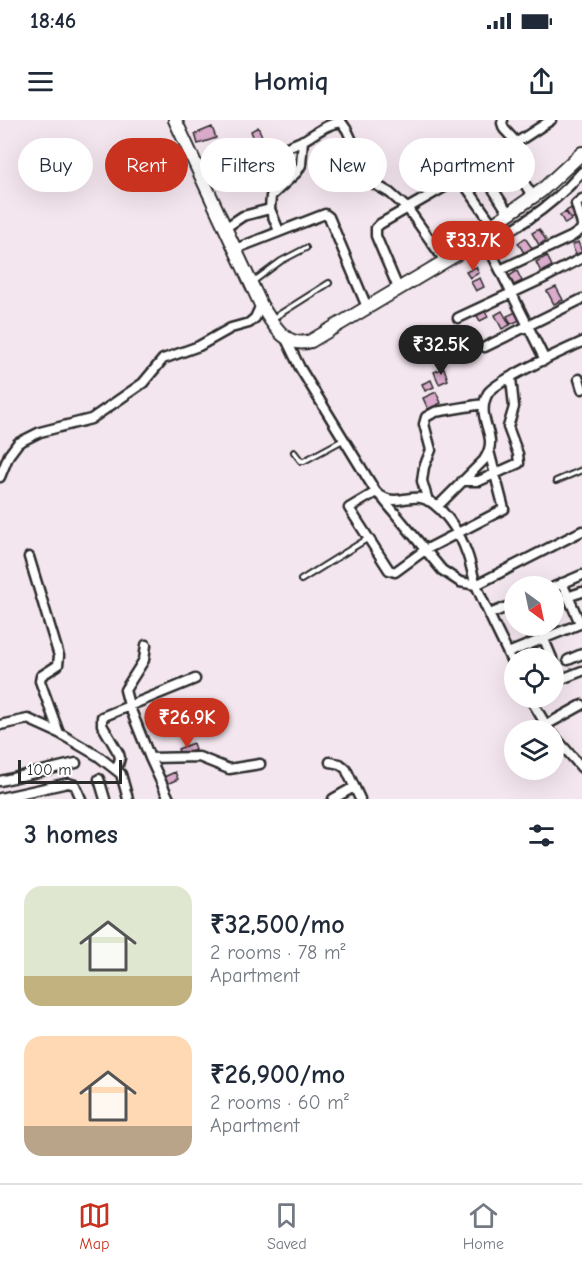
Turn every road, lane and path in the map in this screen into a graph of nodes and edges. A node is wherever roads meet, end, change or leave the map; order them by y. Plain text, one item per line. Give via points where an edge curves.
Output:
1 (175, 120) edge
2 (503, 120) edge
3 (551, 120) edge
4 (512, 138) edge
5 (524, 138) edge
6 (303, 140) junction
7 (296, 143) edge
8 (582, 153) edge
9 (582, 172) edge
10 (200, 174) edge
11 (208, 192) edge
12 (436, 192) edge
13 (470, 192) edge
14 (495, 192) edge
15 (524, 192) edge
16 (582, 199) edge
17 (528, 200) junction
18 (408, 208) junction
19 (270, 209) junction
20 (509, 214) junction
21 (534, 215) junction
22 (493, 225) junction
23 (582, 225) edge
24 (225, 228) junction
25 (279, 231) junction
26 (306, 248) dead end
27 (235, 249) junction
28 (457, 254) junction
29 (494, 258) dead end
30 (582, 258) edge
31 (445, 261) junction
32 (500, 270) junction
33 (329, 283) dead end
34 (250, 284) junction
35 (398, 288) junction
36 (511, 292) junction
37 (582, 299) edge
38 (261, 305) junction
39 (367, 307) junction
40 (458, 318) dead end
41 (271, 320) junction
42 (528, 326) junction
43 (286, 339) junction
44 (582, 342) edge
45 (485, 347) dead end
46 (544, 360) junction
47 (511, 378) junction
48 (579, 379) dead end
49 (582, 389) edge
50 (483, 404) junction
51 (344, 440) junction
52 (489, 451) junction
53 (294, 452) dead end
54 (582, 470) edge
55 (496, 474) junction
56 (0, 477) edge
57 (462, 481) junction
58 (556, 481) dead end
59 (376, 492) junction
60 (384, 500) junction
61 (428, 501) junction
62 (437, 507) junction
63 (582, 531) edge
64 (456, 532) junction
65 (368, 538) junction
66 (425, 550) junction
67 (29, 556) dead end
68 (582, 575) edge
69 (301, 580) dead end
70 (564, 582) edge
71 (476, 585) junction
72 (582, 592) edge
73 (564, 593) edge
74 (567, 597) junction
75 (504, 608) edge
76 (490, 614) junction
77 (581, 623) edge
78 (543, 637) junction
79 (146, 645) dead end
80 (506, 648) edge
81 (519, 648) edge
82 (548, 648) edge
83 (582, 654) edge
84 (568, 660) dead end
85 (582, 671) edge
86 (564, 677) edge
87 (195, 679) dead end
88 (129, 705) junction
89 (582, 705) edge
90 (559, 720) edge
91 (0, 725) edge
92 (59, 733) junction
93 (564, 746) edge
94 (150, 758) junction
95 (330, 762) dead end
96 (76, 763) dead end
97 (580, 763) edge
98 (260, 764) dead end
99 (117, 769) junction
100 (21, 777) junction
101 (99, 779) dead end
102 (0, 782) edge
103 (354, 787) junction
104 (23, 793) junction
105 (0, 798) edge
106 (336, 798) edge
107 (81, 799) edge
108 (105, 799) edge
109 (128, 799) edge
110 (169, 799) edge
111 (360, 799) edge

1 - 10 street
2 - 4 street via 504,129
3 - 5 street
6 - 7 street
6 - 18 street via 342,123 371,182
6 - 19 street via 301,165 271,196
8 - 17 street
9 - 21 street
11 - 24 street
12 - 18 street
13 - 22 street
14 - 20 street
15 - 17 street
16 - 23 street via 576,204
17 - 20 street
17 - 21 street
18 - 31 street
18 - 35 street via 380,224 376,231
19 - 24 street via 243,216
19 - 25 street
20 - 22 street
21 - 28 street via 494,240
22 - 28 street
23 - 32 street via 571,237
24 - 27 street
25 - 27 street
25 - 39 street via 327,215
26 - 34 lane
27 - 34 street
28 - 31 street
29 - 32 street
30 - 36 street
31 - 35 street
32 - 36 street
33 - 41 lane
34 - 38 street
35 - 39 street
36 - 40 street
36 - 42 street
37 - 42 street
38 - 41 street
38 - 56 street via 249,323 163,358 143,383 91,419 40,432 18,443
39 - 43 street via 311,341 296,343
41 - 43 street
42 - 45 street
42 - 46 street
43 - 51 street
44 - 46 street
46 - 47 street
47 - 50 street via 488,393
47 - 55 street via 514,407 508,427 519,459 516,466
48 - 49 street
50 - 52 street
50 - 61 street via 426,417 424,424 431,450 422,481
51 - 53 lane via 304,461
51 - 59 street
52 - 55 street
52 - 57 street
54 - 58 lane
55 - 57 street via 479,481
55 - 64 street via 504,509
57 - 62 street
59 - 60 street
59 - 65 street via 349,508
60 - 61 street via 419,497
60 - 66 street
61 - 62 street
62 - 64 street
63 - 71 street
64 - 66 street
64 - 71 street
65 - 66 street via 392,572
65 - 69 lane
66 - 71 street via 449,576
67 - 92 street via 59,656 58,665 41,676 40,681
68 - 70 street
71 - 76 street
72 - 74 street
73 - 74 street
74 - 77 street
75 - 76 street
76 - 80 street
77 - 78 street
78 - 81 street
78 - 82 street
79 - 88 street via 144,660 126,690
83 - 84 street
85 - 86 street
87 - 88 street
88 - 94 street
88 - 99 street via 100,720 119,754
89 - 90 street
91 - 92 street via 27,719
92 - 99 street
93 - 97 street
94 - 98 street via 199,757 229,769
94 - 110 street
95 - 103 street via 342,765
96 - 100 street
99 - 109 street
100 - 102 street
100 - 104 street
101 - 108 street
103 - 106 street
103 - 111 street
104 - 105 street
104 - 107 street via 72,783

